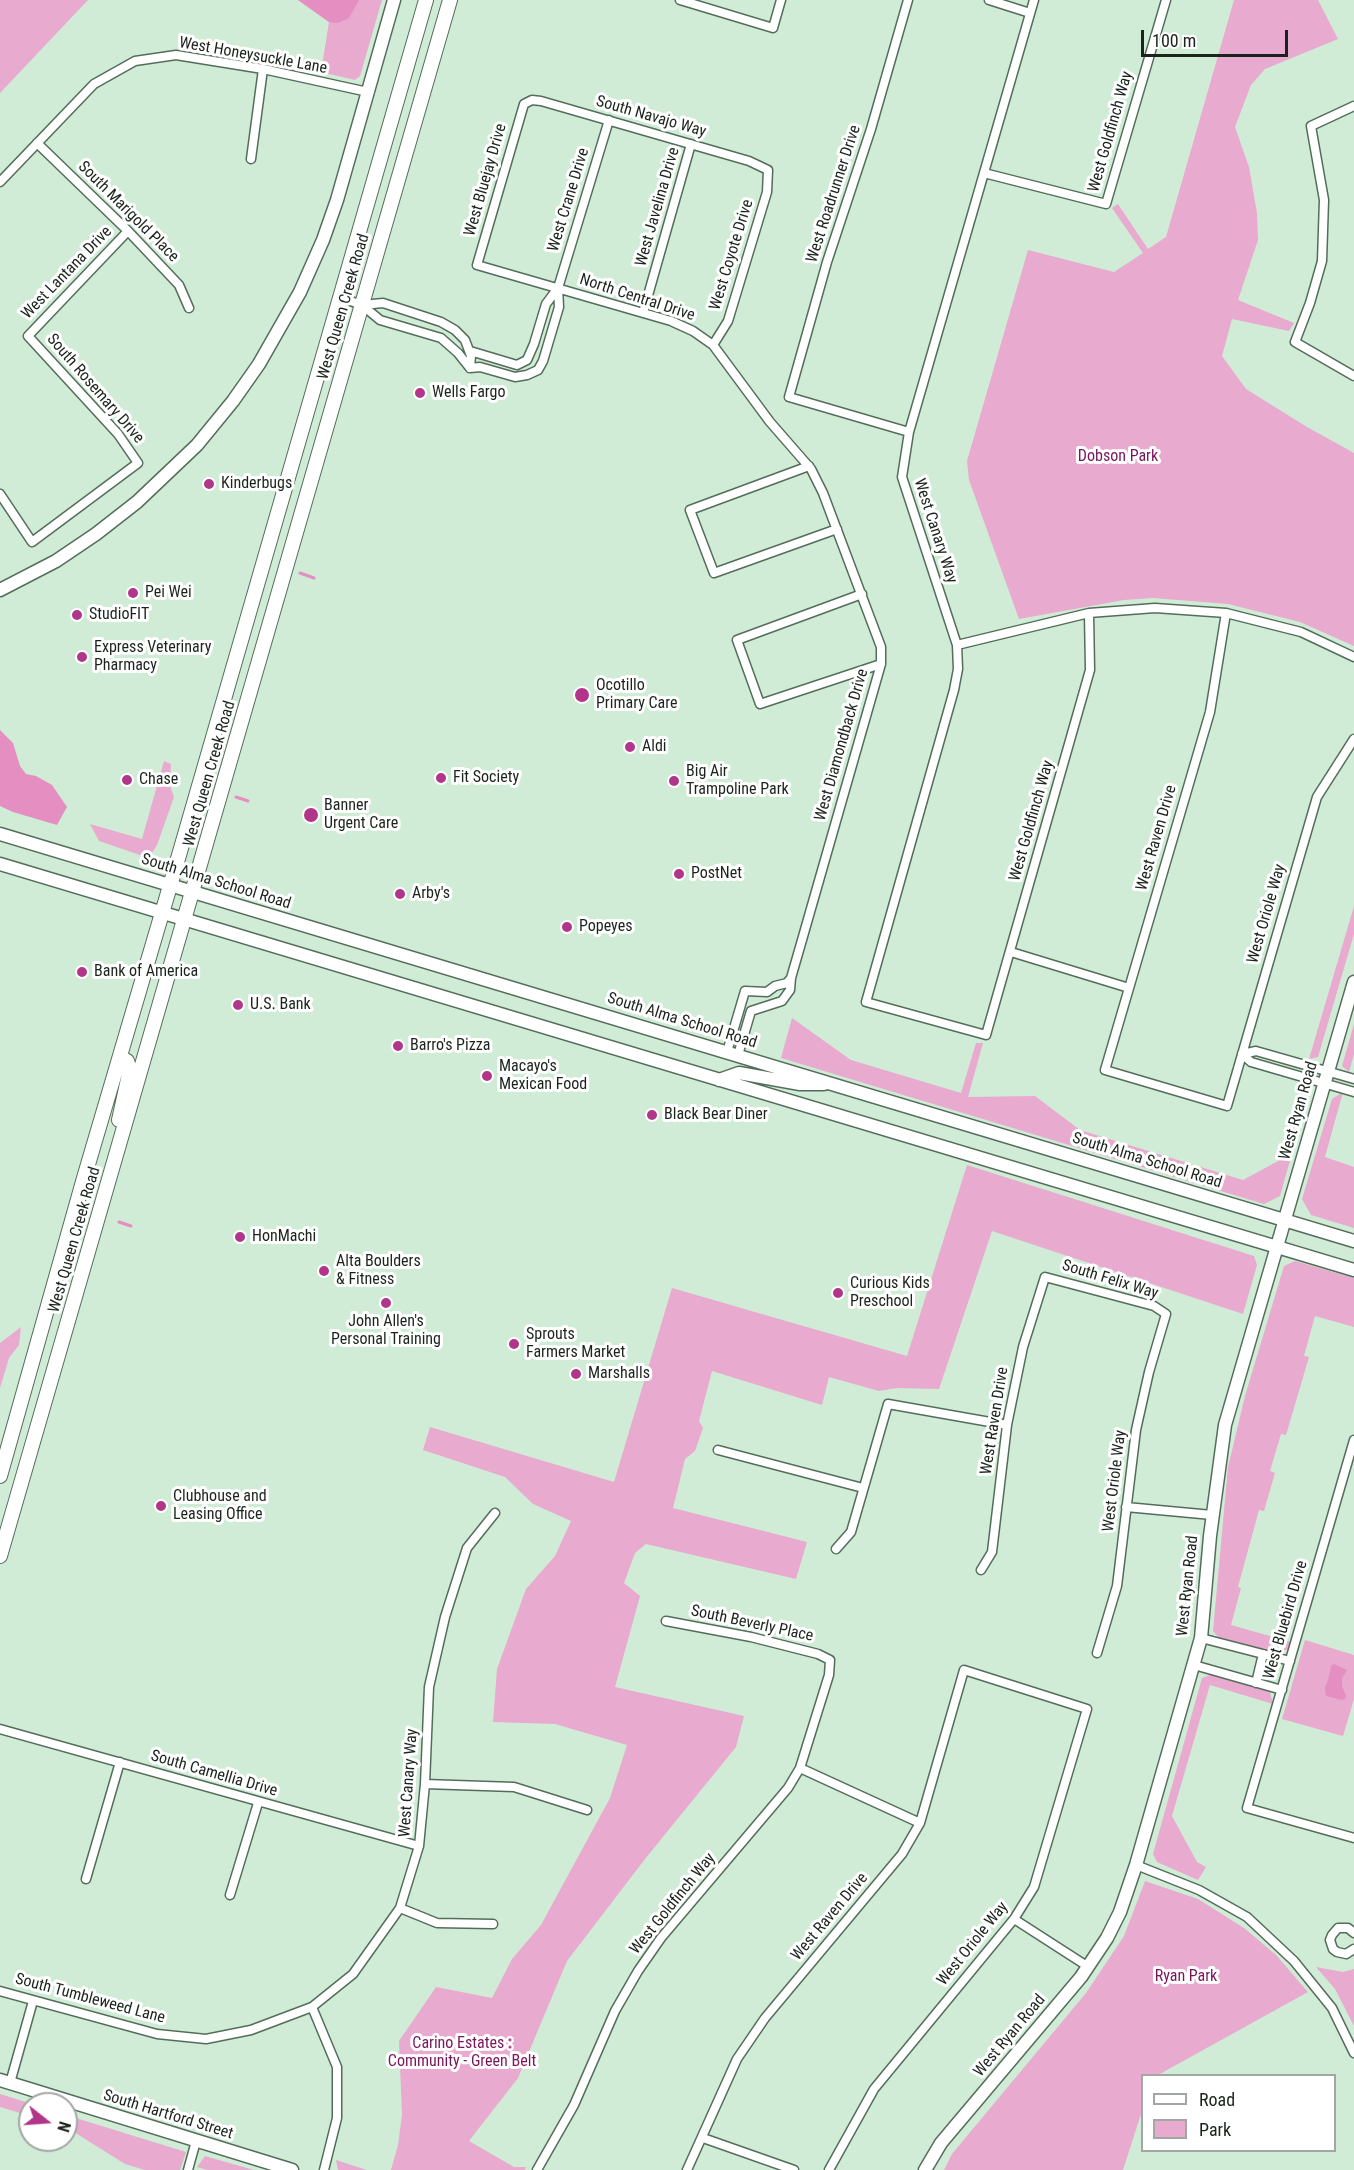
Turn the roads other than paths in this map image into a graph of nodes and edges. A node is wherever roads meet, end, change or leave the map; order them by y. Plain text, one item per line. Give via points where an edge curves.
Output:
1 (394, 0) edge
2 (426, 0) edge
3 (450, 0) edge
4 (680, 0) edge
5 (781, 0) edge
6 (908, 0) edge
7 (989, 0) edge
8 (1034, 0) edge
9 (1166, 0) edge
10 (1030, 14) junction
11 (263, 69) junction
12 (368, 92) junction
13 (524, 104) joint
14 (1354, 106) edge
15 (609, 120) junction
16 (37, 143) junction
17 (691, 144) junction
18 (251, 159) dead end
19 (768, 170) joint
20 (984, 173) junction
21 (0, 182) edge
22 (128, 231) junction
23 (477, 265) joint
24 (558, 288) junction
25 (339, 297) junction
26 (362, 304) junction
27 (189, 308) dead end
28 (644, 313) junction
29 (28, 336) joint
30 (713, 345) junction
31 (470, 351) junction
32 (470, 368) junction
33 (1354, 376) edge
34 (756, 404) joint
35 (909, 432) junction
36 (808, 466) junction
37 (0, 494) edge
38 (837, 529) junction
39 (0, 590) edge
40 (861, 594) junction
41 (1089, 613) junction
42 (1226, 613) junction
43 (957, 645) junction
44 (1354, 657) edge
45 (881, 664) junction
46 (1354, 739) edge
47 (0, 834) edge
48 (0, 864) edge
49 (171, 885) junction
50 (193, 892) junction
51 (163, 912) junction
52 (185, 919) junction
53 (1011, 952) junction
54 (791, 978) junction
55 (1354, 982) edge
56 (1129, 988) junction
57 (986, 1035) joint
58 (733, 1053) junction
59 (1242, 1054) junction
60 (120, 1057) junction
61 (1326, 1077) junction
62 (1354, 1079) edge
63 (719, 1080) junction
64 (838, 1084) junction
65 (1354, 1092) edge
66 (1227, 1106) joint
67 (115, 1161) junction
68 (1284, 1219) junction
69 (1354, 1241) edge
70 (1276, 1247) junction
71 (1354, 1270) edge
72 (1045, 1277) joint
73 (1166, 1314) joint
74 (1007, 1425) junction
75 (1354, 1440) edge
76 (718, 1450) dead end
77 (0, 1476) edge
78 (863, 1488) junction
79 (1126, 1507) junction
80 (495, 1513) dead end
81 (1212, 1515) junction
82 (836, 1549) dead end
83 (0, 1556) edge
84 (981, 1570) dead end
85 (666, 1621) dead end
86 (1201, 1638) junction
87 (1097, 1653) dead end
88 (1263, 1654) junction
89 (830, 1660) joint
90 (1290, 1661) junction
91 (1194, 1665) junction
92 (1256, 1683) junction
93 (1282, 1690) junction
94 (1087, 1709) joint
95 (0, 1729) edge
96 (120, 1762) junction
97 (800, 1768) junction
98 (425, 1784) junction
99 (258, 1803) junction
100 (587, 1810) dead end
101 (920, 1823) junction
102 (1354, 1838) edge
103 (420, 1846) junction
104 (1136, 1865) junction
105 (86, 1879) dead end
106 (230, 1895) dead end
107 (400, 1908) junction
108 (1014, 1919) junction
109 (493, 1924) dead end
110 (1354, 1933) edge
111 (1354, 1948) edge
112 (1088, 1966) junction
113 (0, 1991) edge
114 (33, 2001) junction
115 (312, 2007) junction
116 (1354, 2053) edge
117 (5, 2082) edge
118 (703, 2138) junction
119 (196, 2141) junction
120 (188, 2170) edge
121 (292, 2170) edge
122 (324, 2170) edge
123 (537, 2170) edge
124 (687, 2170) edge
125 (794, 2170) edge
126 (829, 2170) edge
127 (925, 2170) edge

1 - 12 main road
2 - 25 main road, West Queen Creek Road
3 - 26 main road, West Queen Creek Road
4 - 5 street via 773,28
6 - 35 street, West Roadrunner Drive via 789,397
7 - 10 street
8 - 10 street, West Canary Way
9 - 20 street, West Goldfinch Way via 1106,204
10 - 20 street, West Canary Way
11 - 12 street, West Honeysuckle Lane
11 - 16 street, West Honeysuckle Lane via 176,55 135,61 94,84
11 - 18 street
12 - 39 main road via 316,257 279,330 233,401 197,445 137,502 56,561
13 - 15 street, South Navajo Way via 541,101
13 - 23 street, West Bluejay Drive
14 - 33 street via 1311,126 1324,200 1322,261 1295,342
15 - 17 street, South Navajo Way
15 - 24 street, West Crane Drive
16 - 21 street, West Honeysuckle Lane
16 - 22 street, South Marigold Place
17 - 19 street, South Navajo Way
17 - 28 street, West Javelina Drive
19 - 30 street, West Coyote Drive via 767,192 728,321
20 - 35 street, West Canary Way
22 - 27 street, South Marigold Place via 179,285
22 - 29 street, West Lantana Drive
23 - 24 street, North Central Drive
24 - 28 street, North Central Drive
24 - 31 street, West Crane Drive via 546,304 527,360 517,365
24 - 32 street, West Crane Drive via 559,307 538,370 515,377
25 - 26 street
25 - 49 main road, West Queen Creek Road
26 - 31 street via 383,303 441,322 465,340
26 - 32 street via 380,320 441,338
26 - 50 main road, West Queen Creek Road
28 - 30 street, North Central Drive via 682,325
29 - 37 street, South Rosemary Drive via 118,434 138,463 32,542
30 - 34 street, North Central Drive
31 - 32 street
34 - 36 street, West Diamondback Drive
35 - 43 street, West Canary Way via 902,477
36 - 38 street, West Diamondback Drive via 824,493
36 - 38 street via 690,510 714,573
38 - 40 street, West Diamondback Drive
40 - 45 street, West Diamondback Drive via 881,647
40 - 45 street via 737,640 760,704
41 - 42 street via 1155,608
41 - 43 street
41 - 53 street, West Goldfinch Way via 1090,670
42 - 44 street via 1301,632
42 - 56 street, West Raven Drive via 1210,712
43 - 57 street, West Canary Way via 954,690 866,1002
45 - 54 street, West Diamondback Drive
46 - 59 street, West Oriole Way via 1317,797
47 - 49 main road, South Alma School Road
48 - 51 main road
49 - 50 main road, South Alma School Road
49 - 51 main road, West Queen Creek Road
50 - 52 main road, West Queen Creek Road
50 - 58 main road, South Alma School Road
51 - 52 main road
51 - 60 main road, West Queen Creek Road
52 - 63 main road
52 - 67 main road, West Queen Creek Road
53 - 56 street
53 - 57 street, West Goldfinch Way
54 - 58 street, West Diamondback Drive via 790,990 782,1001 754,1008
54 - 58 street via 767,992 745,991
55 - 61 main road, West Ryan Road
56 - 66 street, West Raven Drive via 1105,1070
58 - 64 main road, South Alma School Road
59 - 61 street via 1251,1062
59 - 61 street via 1256,1051
59 - 66 street, West Oriole Way
60 - 67 main road via 127,1061 130,1070
60 - 77 main road, West Queen Creek Road
61 - 62 street
61 - 65 street
61 - 68 main road, West Ryan Road
63 - 64 main road via 739,1073 800,1084
63 - 70 main road
64 - 68 main road, South Alma School Road
67 - 83 main road, West Queen Creek Road
68 - 69 main road, South Alma School Road
68 - 70 main road, West Ryan Road
70 - 71 main road
70 - 81 main road, West Ryan Road via 1225,1425
72 - 73 street, South Felix Way via 1154,1306
72 - 74 street, West Raven Drive via 1023,1347
73 - 79 street, West Oriole Way via 1136,1430
74 - 78 street via 888,1404
74 - 84 street, West Raven Drive via 992,1552
75 - 90 street, West Bluebird Drive
76 - 78 street
78 - 82 street via 850,1532
79 - 81 street
79 - 87 street, West Oriole Way via 1117,1586
80 - 98 street, West Canary Way via 467,1548 445,1617 429,1687
81 - 86 main road, West Ryan Road
85 - 89 street, South Beverly Place via 751,1637
86 - 88 street
86 - 91 main road, West Ryan Road
88 - 90 street
88 - 92 street
89 - 97 street, West Goldfinch Way via 829,1675
90 - 93 street, West Bluebird Drive
91 - 92 street
91 - 104 main road, West Ryan Road
92 - 93 street
93 - 102 street, West Bluebird Drive via 1247,1808
94 - 101 street, West Raven Drive via 964,1670
94 - 108 street, West Oriole Way via 1034,1887
95 - 96 street, South Camellia Drive
96 - 99 street, South Camellia Drive
96 - 105 street
97 - 101 street
97 - 123 street, West Goldfinch Way via 788,1788 661,1938 638,1971 615,2011 574,2105
98 - 100 street via 514,1787
98 - 103 street, West Canary Way
99 - 103 street, South Camellia Drive
99 - 106 street
101 - 118 street, West Raven Drive via 902,1854 765,2018 737,2059
103 - 107 street, West Canary Way
104 - 112 main road, West Ryan Road via 1120,1912
104 - 116 street via 1200,1890 1248,1917 1294,1961 1332,2008
107 - 109 street via 437,1923
107 - 115 street, West Canary Way via 353,1974
108 - 112 street
108 - 126 street, West Oriole Way via 874,2089
110 - 111 street via 1348,1928 1338,1929 1330,1940 1333,1949 1342,1954
112 - 127 main road, West Ryan Road via 941,2143
113 - 114 street, South Tumbleweed Lane
114 - 115 street, South Tumbleweed Lane via 157,2034 206,2038 251,2030
114 - 117 street
115 - 122 street via 338,2067 337,2118
117 - 119 main road, South Hartford Street
118 - 124 street, West Raven Drive
118 - 125 street
119 - 120 street
119 - 121 main road, South Hartford Street

